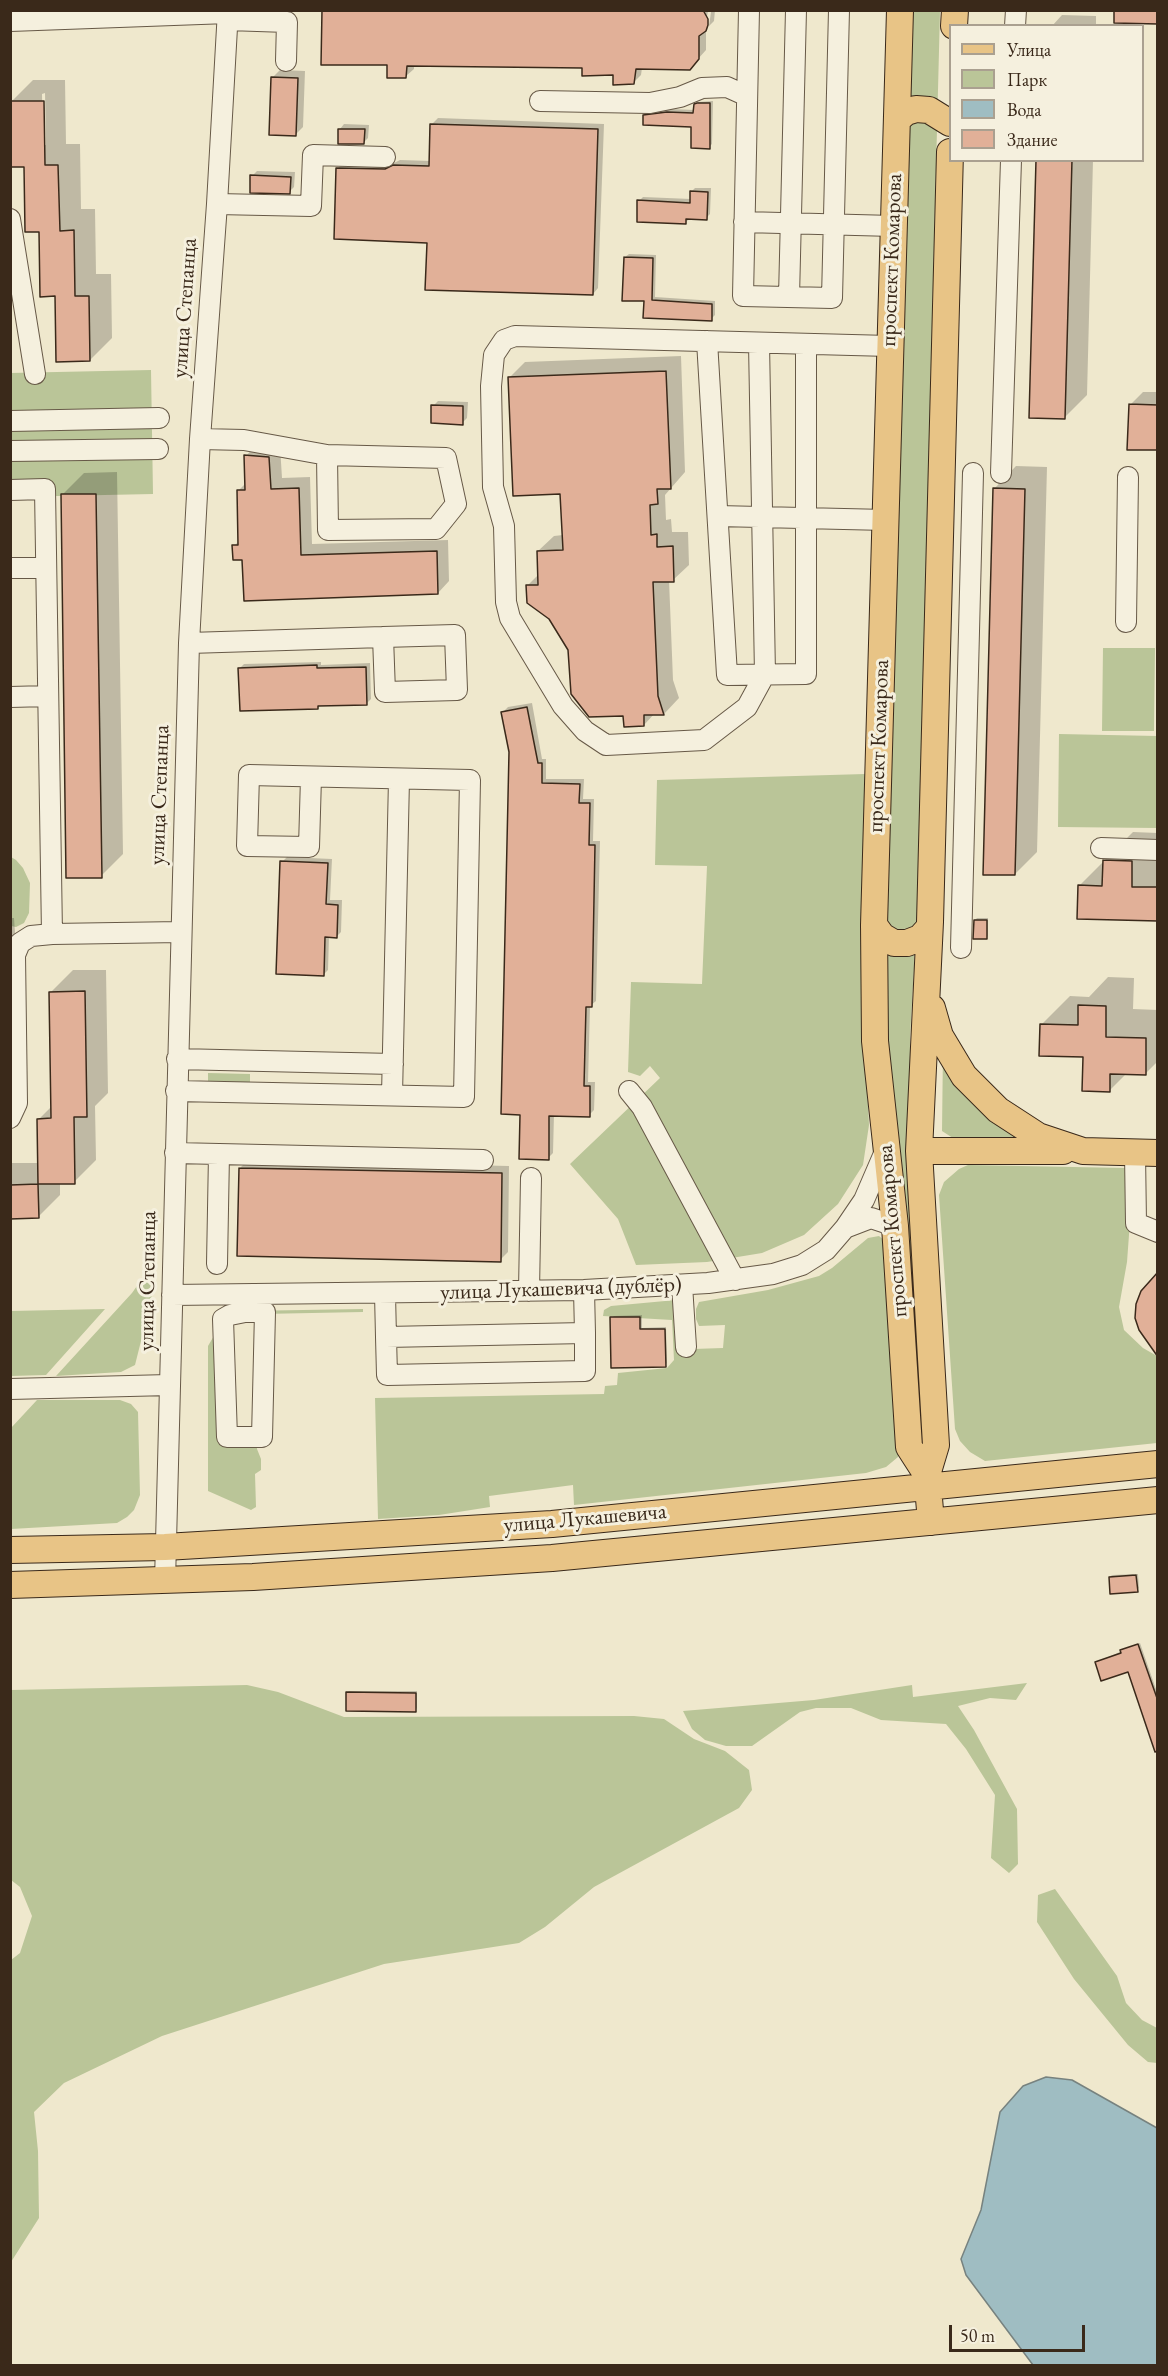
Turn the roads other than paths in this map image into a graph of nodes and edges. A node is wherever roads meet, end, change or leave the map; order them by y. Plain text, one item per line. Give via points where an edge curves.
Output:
1 (749, 10) edge
2 (796, 10) edge
3 (839, 10) edge
4 (900, 10) edge
5 (142, 13) edge
6 (228, 14) edge
7 (10, 21) edge
8 (286, 61) dead end
9 (747, 96) junction
10 (540, 101) dead end
11 (897, 120) junction
12 (949, 122) edge
13 (386, 157) dead end
14 (951, 162) edge
15 (1011, 162) edge
16 (217, 204) junction
17 (10, 219) edge
18 (744, 222) junction
19 (791, 223) junction
20 (834, 225) junction
21 (893, 226) junction
22 (13, 247) edge
23 (789, 297) junction
24 (707, 342) junction
25 (759, 343) junction
26 (806, 344) junction
27 (890, 346) junction
28 (35, 374) dead end
29 (159, 418) dead end
30 (10, 421) edge
31 (200, 439) junction
32 (158, 449) dead end
33 (10, 452) edge
34 (327, 455) junction
35 (973, 473) dead end
36 (1001, 473) dead end
37 (1128, 477) dead end
38 (10, 490) edge
39 (718, 516) junction
40 (762, 517) junction
41 (806, 518) junction
42 (886, 520) junction
43 (10, 568) edge
44 (46, 568) junction
45 (1126, 622) dead end
46 (383, 637) junction
47 (189, 643) junction
48 (765, 674) junction
49 (48, 696) junction
50 (10, 697) edge
51 (310, 777) junction
52 (399, 779) junction
53 (1101, 848) dead end
54 (1158, 850) edge
55 (874, 925) junction
56 (929, 928) junction
57 (180, 932) junction
58 (52, 934) junction
59 (961, 948) dead end
60 (926, 990) junction
61 (13, 997) edge
62 (177, 1059) junction
63 (393, 1064) junction
64 (176, 1090) junction
65 (629, 1090) dead end
66 (392, 1095) junction
67 (10, 1118) edge
68 (886, 1149) junction
69 (919, 1151) junction
70 (1083, 1151) junction
71 (175, 1153) junction
72 (1147, 1153) edge
73 (219, 1154) junction
74 (483, 1160) dead end
75 (531, 1178) dead end
76 (895, 1226) junction
77 (845, 1228) junction
78 (1158, 1232) edge
79 (217, 1264) dead end
80 (735, 1280) junction
81 (682, 1285) junction
82 (584, 1290) junction
83 (528, 1291) junction
84 (385, 1293) junction
85 (172, 1295) junction
86 (585, 1334) junction
87 (386, 1337) junction
88 (686, 1347) dead end
89 (169, 1385) junction
90 (10, 1389) edge
91 (227, 1437) joint
92 (1158, 1464) edge
93 (928, 1481) junction
94 (1158, 1500) edge
95 (931, 1522) junction
96 (165, 1547) junction
97 (10, 1550) edge
98 (165, 1581) junction
99 (10, 1584) edge

1 - 9 street
2 - 19 street
3 - 20 street
4 - 11 main road, проспект Комарова
5 - 6 street
5 - 7 street
6 - 8 street via 287,22
6 - 16 street, улица Степанца
9 - 10 street via 727,87 702,88 650,103
9 - 18 street
11 - 12 main road via 916,109 929,110
11 - 21 main road, проспект Комарова
13 - 16 street via 313,155 311,206
14 - 56 main road, проспект Комарова
15 - 36 street
16 - 31 street, улица Степанца
17 - 22 street
18 - 19 street
18 - 23 street via 742,296
19 - 20 street
19 - 23 street
20 - 21 street
20 - 23 street via 832,298
21 - 27 main road, проспект Комарова
22 - 28 street
24 - 25 street
24 - 39 street
24 - 48 street via 515,336 504,340 494,355 491,407 493,487 504,526 507,602 510,618 563,706 585,731 606,745 704,740 747,707
25 - 26 street
25 - 40 street
26 - 27 street
26 - 41 street
27 - 42 main road, проспект Комарова
29 - 30 street
31 - 34 street via 244,440
31 - 47 street, улица Степанца
32 - 33 street
34 - 34 street via 446,458 456,504 436,530 328,530
35 - 59 street
37 - 45 street
38 - 44 street via 45,489
39 - 40 street
39 - 48 street via 727,675
40 - 41 street
40 - 48 street
41 - 42 street
41 - 48 street via 806,674
42 - 55 main road, проспект Комарова
43 - 44 street
44 - 49 street
46 - 46 street via 455,635 457,690 385,692
46 - 47 street
47 - 57 street, улица Степанца
49 - 50 street
49 - 58 street
51 - 51 street via 309,847 248,846 249,775
51 - 52 street
52 - 63 street
52 - 66 street via 470,780 470,827 464,1097
53 - 54 street
55 - 56 main road via 894,943 920,938
55 - 68 main road, проспект Комарова via 875,1041
56 - 60 main road, проспект Комарова
57 - 58 street
57 - 62 street, улица Степанца
58 - 61 street via 31,936 20,943 15,955
60 - 69 main road, проспект Комарова
60 - 70 main road via 940,1036 964,1076 998,1110 1038,1136
61 - 67 street via 17,1103
62 - 63 street
62 - 64 street, улица Степанца
63 - 66 street
64 - 66 street
64 - 71 street, улица Степанца
65 - 80 street via 642,1107
68 - 76 main road, проспект Комарова
68 - 77 street, улица Лукашевича (дублёр) via 864,1200
69 - 70 main road
69 - 93 main road, проспект Комарова via 936,1445
70 - 72 main road
71 - 73 street
71 - 85 street, улица Степанца
72 - 78 street via 1136,1223
73 - 74 street
73 - 79 street
75 - 83 street
76 - 77 street via 871,1218
76 - 93 main road, проспект Комарова via 909,1447
77 - 80 street, улица Лукашевича (дублёр) via 826,1250 802,1265
80 - 81 street, улица Лукашевича (дублёр)
81 - 82 street, улица Лукашевича (дублёр)
81 - 88 street
82 - 83 street, улица Лукашевича (дублёр)
82 - 86 street
83 - 84 street, улица Лукашевича (дублёр)
84 - 85 street, улица Лукашевича (дублёр)
84 - 87 street
85 - 89 street, улица Степанца
86 - 87 street
86 - 87 street via 585,1371 387,1374
89 - 90 street
89 - 96 street, улица Степанца
91 - 91 street via 262,1437 266,1312 230,1314 223,1319
92 - 93 main road, улица Лукашевича
93 - 95 main road, проспект Комарова
93 - 96 main road, улица Лукашевича via 552,1524
94 - 95 main road, улица Лукашевича
95 - 98 main road, улица Лукашевича via 552,1558
96 - 97 main road, улица Лукашевича
96 - 98 street, улица Степанца
98 - 99 main road, улица Лукашевича

